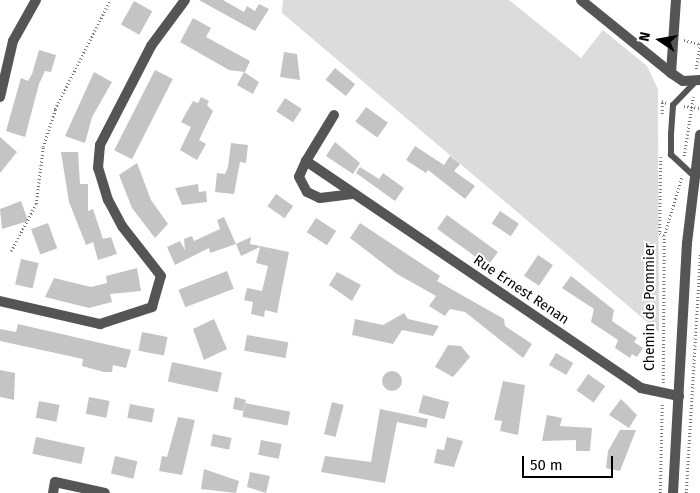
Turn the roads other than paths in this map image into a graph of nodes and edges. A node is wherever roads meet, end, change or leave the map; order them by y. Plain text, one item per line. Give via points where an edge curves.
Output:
1 (36, 0) edge
2 (185, 0) edge
3 (581, 0) edge
4 (676, 0) edge
5 (671, 73) junction
6 (697, 81) edge
7 (0, 97) edge
8 (334, 115) dead end
9 (700, 136) edge
10 (306, 161) junction
11 (695, 176) junction
12 (354, 194) junction
13 (0, 301) edge
14 (679, 396) junction
15 (53, 493) edge
16 (105, 493) edge
17 (673, 493) edge

1 - 7 street via 13,41
2 - 13 street via 151,46 100,145 98,168 108,200 122,226 161,276 152,307 100,324
3 - 5 street
4 - 5 street
5 - 6 street
6 - 11 lane via 683,91 671,113 671,155
8 - 10 street
9 - 11 street
10 - 12 street, Rue Ernest Renan
10 - 12 street via 298,177 307,192 320,198
11 - 14 street
12 - 14 street, Rue Ernest Renan via 641,388
14 - 17 street
15 - 16 street via 55,482

